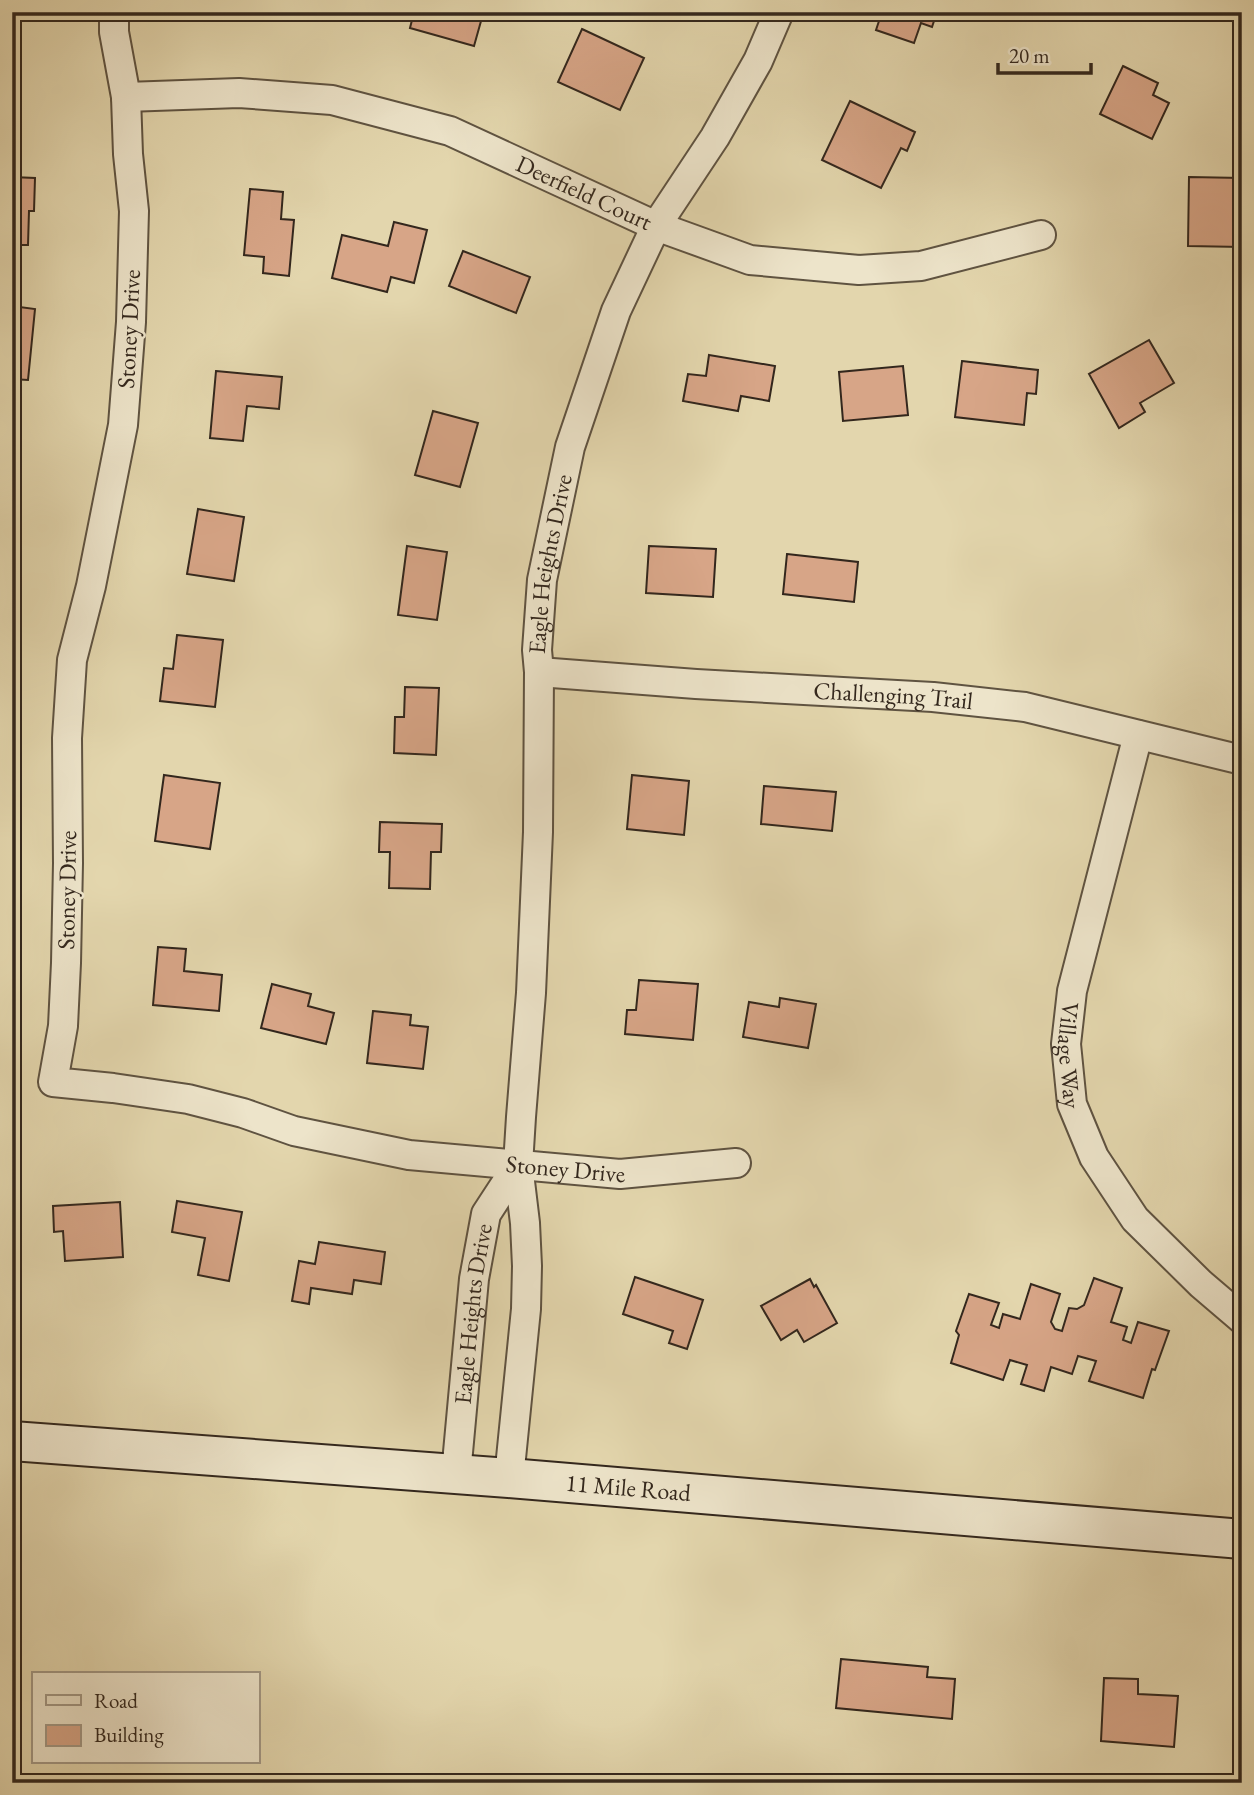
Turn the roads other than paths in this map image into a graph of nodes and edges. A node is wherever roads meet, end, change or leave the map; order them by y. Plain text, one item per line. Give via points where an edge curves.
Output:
1 (114, 12) edge
2 (779, 12) edge
3 (126, 97) junction
4 (656, 226) junction
5 (1041, 234) dead end
6 (539, 672) junction
7 (1138, 735) junction
8 (1242, 760) edge
9 (736, 1163) dead end
10 (518, 1165) junction
11 (1242, 1319) edge
12 (12, 1441) edge
13 (456, 1474) junction
14 (509, 1478) junction
15 (1242, 1539) edge

1 - 3 street, Stoney Drive
2 - 4 street, Eagle Heights Drive via 758,61 715,137
3 - 4 street, Deerfield Court via 239,93 332,100 450,131
3 - 10 street, Stoney Drive via 134,211 130,335 123,425 72,660 66,738 66,963 53,1082 188,1099 294,1131 409,1154
4 - 5 street, Deerfield Court via 750,260 859,270 921,266
4 - 6 street, Eagle Heights Drive via 616,311 570,447 542,580
6 - 7 street, Challenging Trail via 947,698 1026,707
6 - 10 street, Eagle Heights Drive via 535,913
7 - 8 street, Challenging Trail
7 - 11 street, Village Way via 1072,991 1066,1044 1072,1104 1094,1157 1135,1219
9 - 10 street, Stoney Drive via 620,1174
10 - 13 street, Eagle Heights Drive via 486,1214 474,1279
10 - 14 street, Eagle Heights Drive via 525,1223 526,1309
12 - 13 street, 11 Mile Road
13 - 14 street, 11 Mile Road
14 - 15 street, 11 Mile Road

